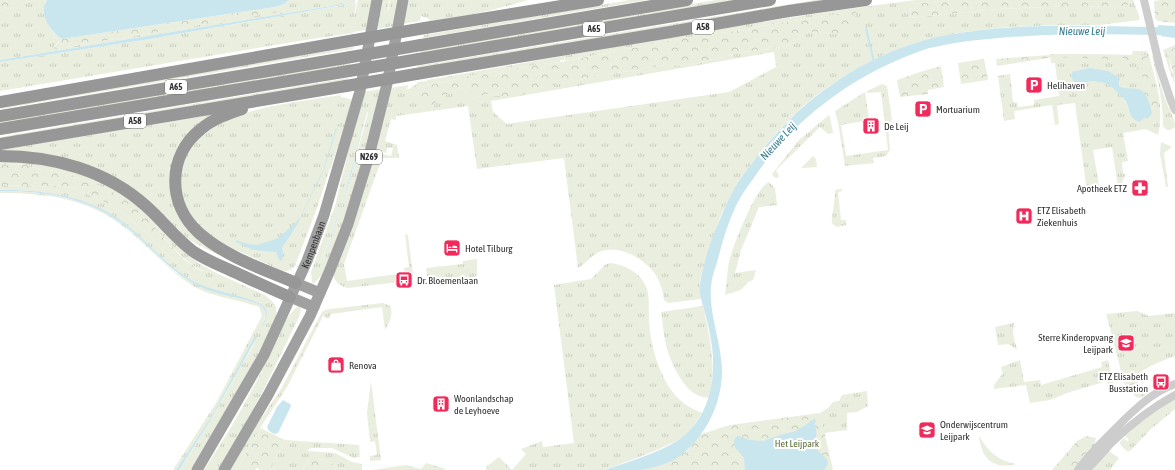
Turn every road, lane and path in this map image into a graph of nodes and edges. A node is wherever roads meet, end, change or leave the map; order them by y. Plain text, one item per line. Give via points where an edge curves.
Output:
1 (377, 0) edge
2 (403, 0) edge
3 (539, 0) edge
4 (598, 0) edge
5 (687, 0) edge
6 (770, 0) edge
7 (866, 0) edge
8 (1144, 0) edge
9 (499, 16) junction
10 (271, 98) junction
11 (0, 102) edge
12 (1175, 110) edge
13 (0, 116) edge
14 (0, 129) edge
15 (0, 144) edge
16 (0, 156) edge
17 (296, 284) junction
18 (320, 293) junction
19 (290, 297) junction
20 (314, 307) junction
21 (1175, 384) edge
22 (1175, 395) edge
23 (198, 470) edge
24 (224, 470) edge
25 (1078, 470) edge
26 (1086, 470) edge

1 - 17 highway, Kempenbaan / N269 via 360,91 324,215
2 - 18 highway, N269 via 387,84 369,156 348,224
3 - 9 highway
4 - 9 highway
5 - 13 highway, A65, bridge
6 - 14 highway, A65, bridge
7 - 10 highway, A58, bridge
8 - 12 street via 1164,82
9 - 11 highway, bridge
10 - 15 highway, A58
10 - 17 highway, A58 via 218,118 196,133 179,159 175,171 176,191 179,205 186,218 205,238 228,253
16 - 19 highway via 35,158 69,164 100,176 135,197 178,239 202,256
17 - 18 highway
17 - 19 highway, Kempenbaan / N269
18 - 20 highway, N269
19 - 20 highway
19 - 23 highway, Kempenbaan / N269 via 264,355
20 - 24 highway, N269 via 268,395
21 - 25 street via 1137,407 1104,439
22 - 26 street via 1130,425

